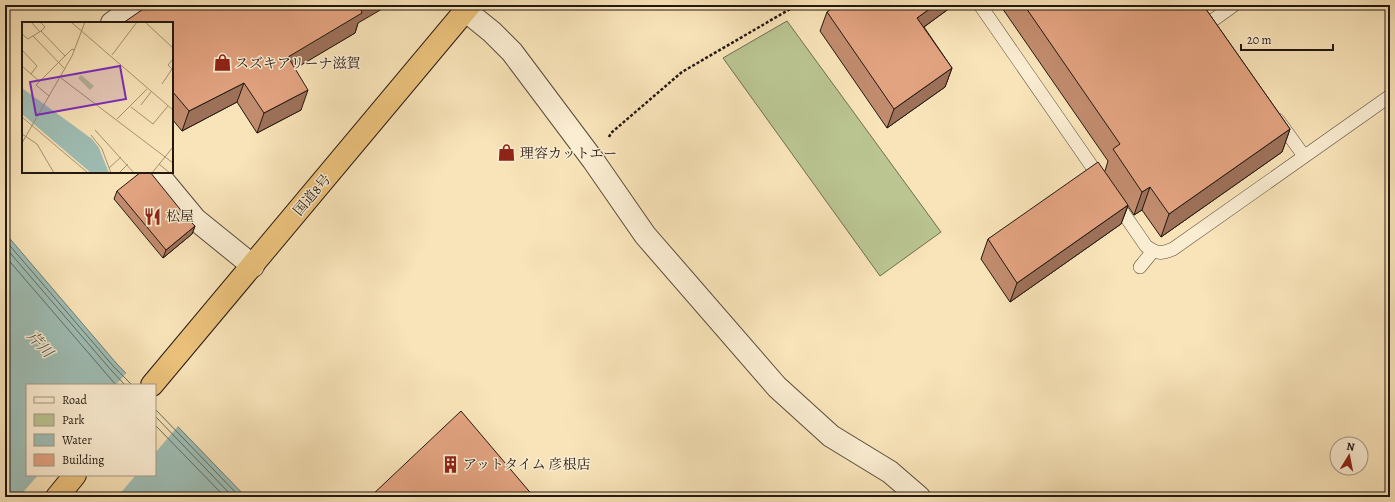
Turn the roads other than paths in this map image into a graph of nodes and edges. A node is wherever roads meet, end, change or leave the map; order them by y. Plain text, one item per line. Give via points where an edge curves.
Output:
1 (980, 5) edge
2 (1234, 5) edge
3 (134, 6) edge
4 (468, 8) edge
5 (1200, 11) edge
6 (113, 22) edge
7 (1209, 23) junction
8 (1218, 35) edge
9 (1390, 96) edge
10 (1272, 112) edge
11 (1304, 156) junction
12 (157, 173) edge
13 (1153, 251) junction
14 (253, 266) junction
15 (1140, 268) dead end
16 (153, 384) edge
17 (74, 476) edge
18 (57, 497) edge
19 (919, 497) edge

1 - 13 lane via 1146,246
2 - 7 lane
3 - 6 street
4 - 14 highway, 国道8号
4 - 19 street via 512,52 645,235 777,387 831,436 890,472
5 - 7 lane
7 - 8 lane
9 - 11 lane
10 - 11 lane
11 - 13 lane via 1173,249 1163,253
12 - 14 street via 195,219
13 - 15 lane
14 - 16 highway, 国道8号
17 - 18 highway

